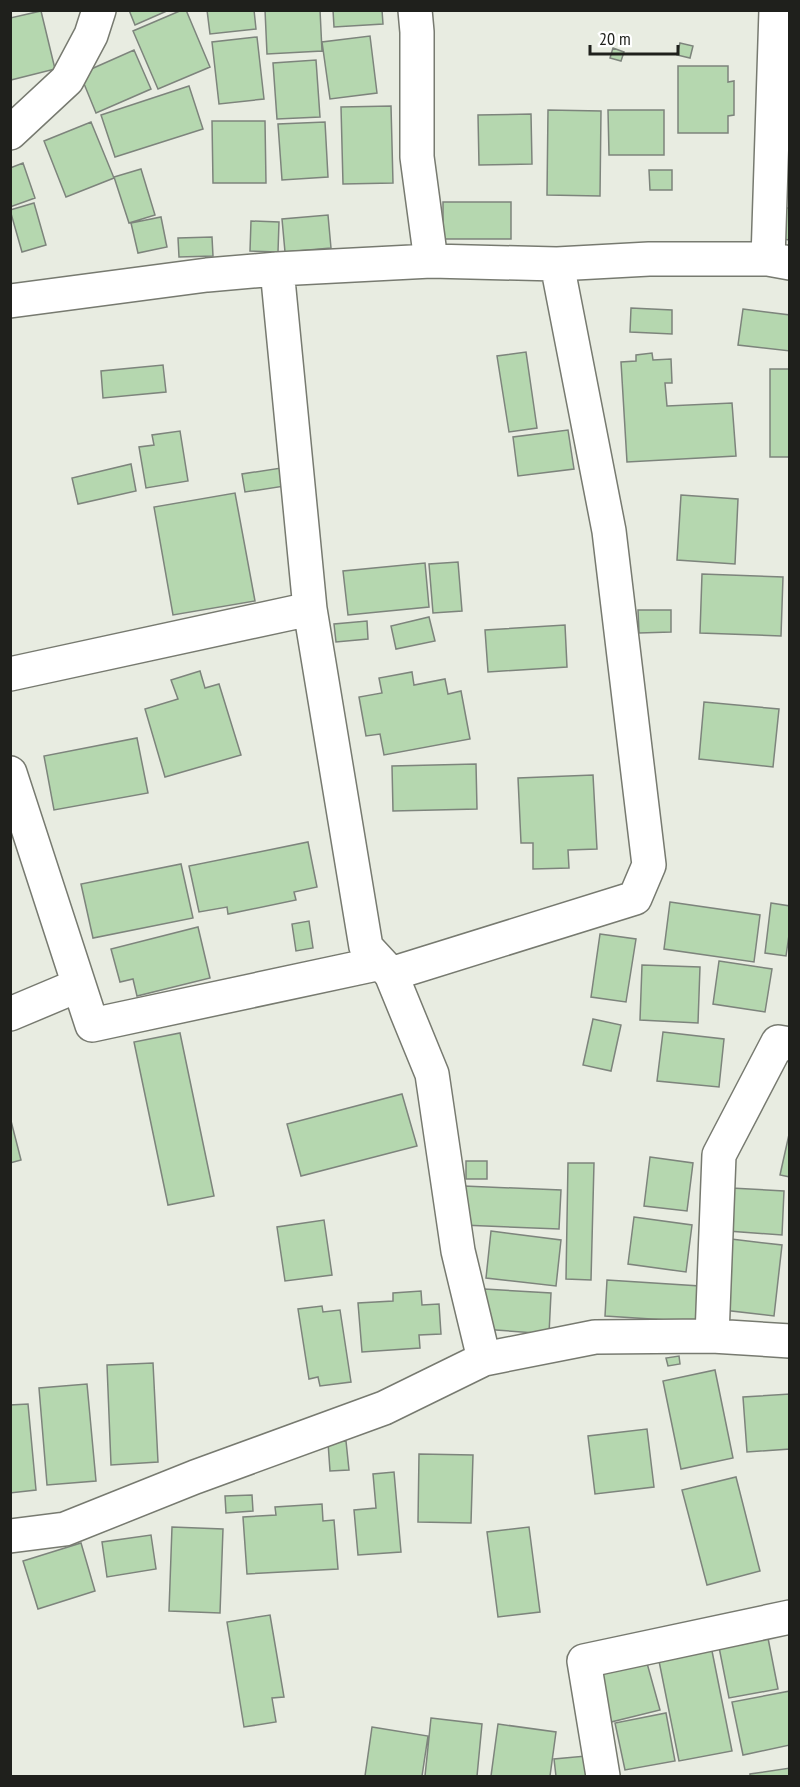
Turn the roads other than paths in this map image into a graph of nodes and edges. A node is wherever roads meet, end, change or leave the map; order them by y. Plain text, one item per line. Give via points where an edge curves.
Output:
1 (99, 10) edge
2 (415, 10) edge
3 (776, 10) edge
4 (10, 133) edge
5 (431, 261) junction
6 (778, 261) edge
7 (558, 264) junction
8 (277, 269) junction
9 (10, 301) edge
10 (310, 609) junction
11 (10, 674) edge
12 (10, 773) edge
13 (386, 969) junction
14 (79, 985) junction
15 (10, 1014) edge
16 (789, 1044) edge
17 (712, 1336) junction
18 (789, 1341) edge
19 (484, 1359) junction
20 (10, 1536) edge
21 (789, 1617) edge
22 (603, 1776) edge

1 - 4 street via 91,35 67,80
2 - 5 street via 417,157
3 - 6 street
5 - 7 street
5 - 8 street
6 - 7 street via 649,259
7 - 13 street via 609,531 649,865 635,898
8 - 9 street
8 - 10 street
10 - 11 street
10 - 13 street via 366,947
12 - 14 street
13 - 14 street via 92,1025
13 - 19 street via 432,1074 458,1251
14 - 15 street
16 - 17 street via 778,1042 719,1155
17 - 18 street
17 - 19 street via 595,1337
19 - 20 street via 384,1408 65,1528
21 - 22 street via 584,1661

